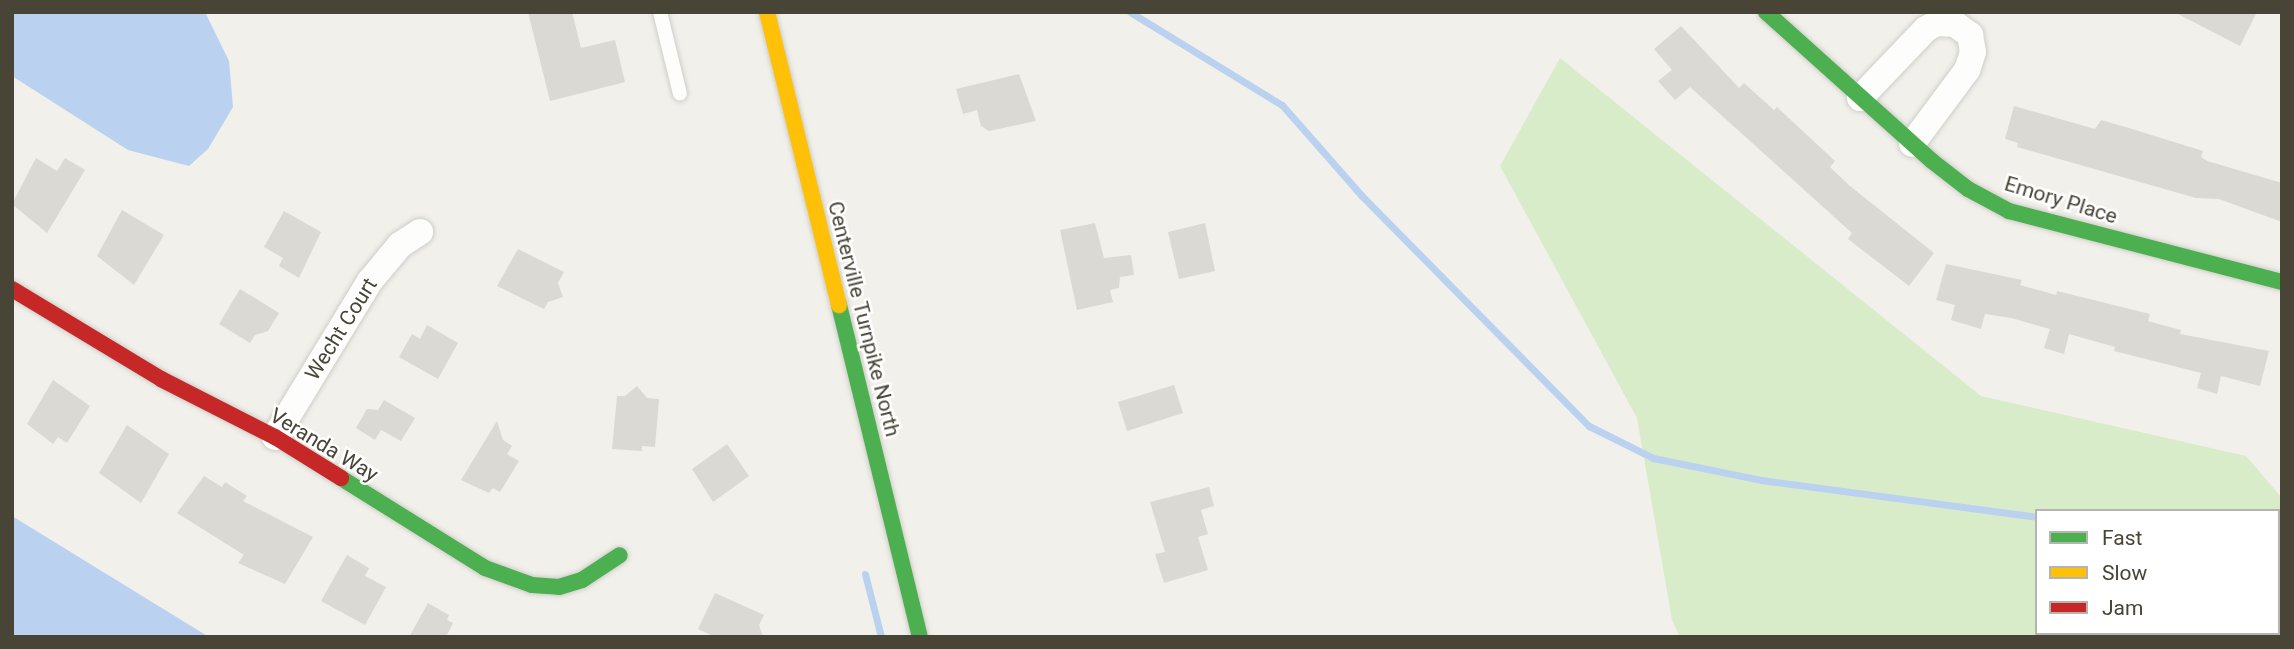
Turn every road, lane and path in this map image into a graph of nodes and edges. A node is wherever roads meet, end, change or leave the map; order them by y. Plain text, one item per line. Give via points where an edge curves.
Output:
1 (660, 12) edge
2 (767, 12) edge
3 (1766, 12) edge
4 (680, 94) dead end
5 (1860, 98) junction
6 (1912, 144) junction
7 (420, 232) dead end
8 (2282, 282) edge
9 (12, 289) edge
10 (275, 437) junction
11 (620, 555) dead end
12 (920, 637) edge

1 - 4 lane
2 - 12 street, Centerville Turnpike North
3 - 5 street, Emory Place
5 - 6 street, Emory Place
5 - 6 street via 1926,29 1937,23 1955,24 1970,34 1973,52 1967,70
6 - 8 street, Emory Place via 1968,189 2009,211
7 - 10 street, Wecht Court via 400,244 370,281
9 - 10 street, Veranda Way via 161,379
10 - 11 street, Veranda Way via 485,568 532,585 559,587 582,580

